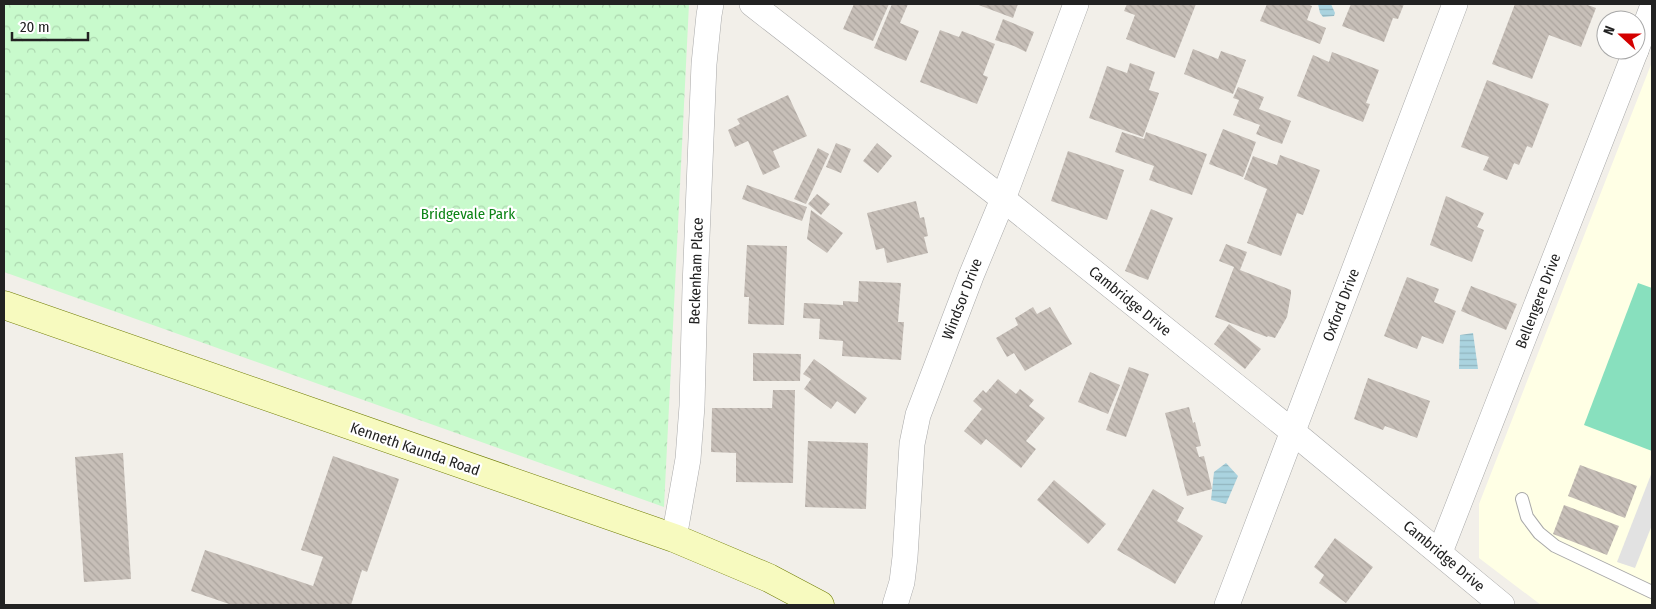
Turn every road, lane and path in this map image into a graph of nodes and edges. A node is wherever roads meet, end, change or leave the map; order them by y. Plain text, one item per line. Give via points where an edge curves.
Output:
1 (711, 4) edge
2 (752, 4) edge
3 (1076, 4) edge
4 (1455, 4) edge
5 (1652, 8) edge
6 (1646, 24) edge
7 (1632, 60) edge
8 (1003, 198) junction
9 (8, 307) edge
10 (1293, 432) junction
11 (1522, 499) dead end
12 (674, 538) junction
13 (1440, 552) junction
14 (1652, 592) edge
15 (820, 605) edge
16 (895, 605) edge
17 (1227, 605) edge
18 (1501, 605) edge

1 - 12 street, Beckenham Place via 704,64 690,441
2 - 8 street, Cambridge Drive
3 - 8 street, Windsor Drive
4 - 10 street, Oxford Drive
5 - 6 street, Bellengere Drive
7 - 13 street, Bellengere Drive
8 - 10 street, Cambridge Drive
8 - 16 street, Windsor Drive via 915,424 906,557
9 - 12 main road, Kenneth Kaunda Road
10 - 13 street, Cambridge Drive
10 - 17 street, Oxford Drive
11 - 14 lane via 1527,516 1539,533 1556,546
12 - 15 main road, Kenneth Kaunda Road via 768,578
13 - 18 street, Cambridge Drive

